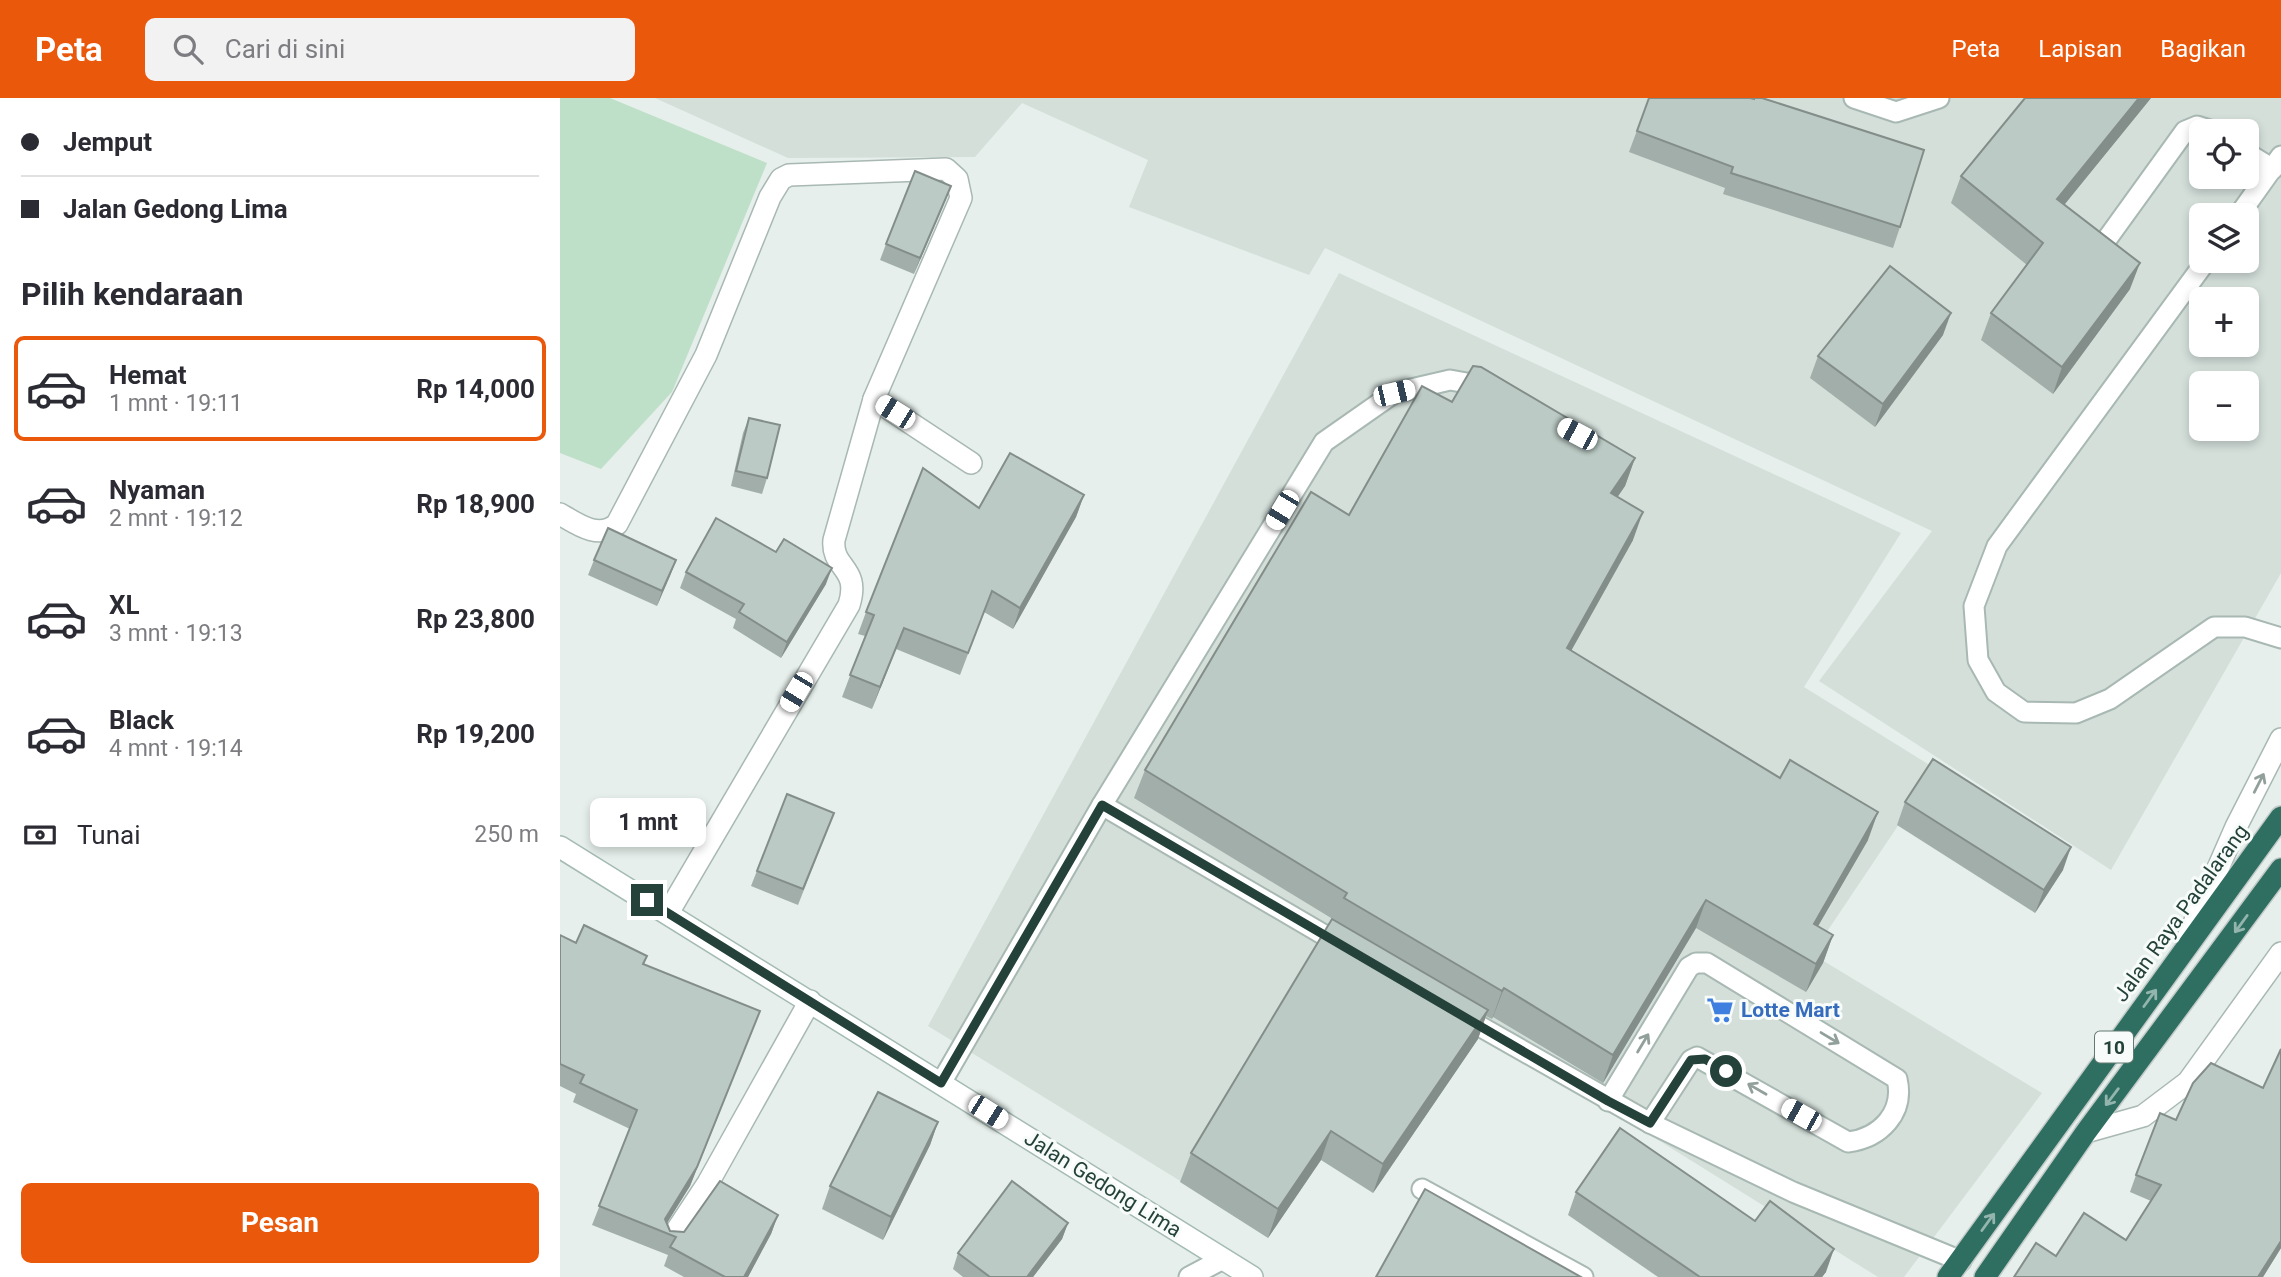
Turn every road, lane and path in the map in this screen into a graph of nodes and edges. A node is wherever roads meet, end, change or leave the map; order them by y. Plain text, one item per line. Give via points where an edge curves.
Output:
1 (1854, 98) edge
2 (1939, 98) edge
3 (2189, 129) edge
4 (2259, 157) edge
5 (2277, 163) edge
6 (2248, 203) edge
7 (2108, 239) edge
8 (2197, 273) edge
9 (1506, 397) edge
10 (874, 399) junction
11 (971, 463) dead end
12 (560, 514) edge
13 (2281, 638) edge
14 (2281, 739) edge
15 (1102, 805) junction
16 (2281, 817) edge
17 (560, 847) edge
18 (2281, 869) edge
19 (668, 913) junction
20 (1355, 953) edge
21 (2281, 953) edge
22 (2181, 954) junction
23 (810, 1001) junction
24 (1439, 1003) edge
25 (941, 1083) junction
26 (1608, 1101) junction
27 (1650, 1123) junction
28 (2086, 1132) junction
29 (1422, 1189) edge
30 (671, 1239) edge
31 (1223, 1259) junction
32 (1954, 1269) edge
33 (1189, 1277) edge
34 (1252, 1277) edge
35 (1583, 1277) edge
36 (1985, 1277) edge

1 - 2 lane via 1896,112
3 - 7 lane
4 - 5 lane
5 - 6 lane
8 - 13 lane via 1997,546 1974,606 1978,660 1996,692 2024,712 2076,713 2110,699 2214,627 2245,627
9 - 15 lane via 1482,384 1450,380 1394,393 1324,442
10 - 11 street
10 - 12 street via 961,198 957,179 946,169 789,175 781,179 706,355 617,524 600,531
10 - 19 street via 834,540 836,558 849,571 849,605
22 -> 14 street via 2236,827
15 - 20 lane
15 - 25 lane
16 - 22 highway, Jalan Raya Padalarang / 10
17 - 19 street, Jalan Gedong Lima
18 -> 28 highway, 10
19 - 23 street, Jalan Gedong Lima
21 - 28 street via 2188,1082 2143,1116
32 -> 22 highway, Jalan Raya Padalarang / 10
23 - 25 street, Jalan Gedong Lima
23 - 30 street via 708,1183
24 - 26 lane
25 - 31 street, Jalan Gedong Lima
26 - 27 lane
26 -> 27 lane via 1696,962 1707,963 1897,1079 1900,1091 1891,1119 1881,1131 1848,1142 1697,1057
27 - 32 lane
28 - 36 highway, 10
29 - 35 lane
31 - 33 lane
31 - 34 street, Jalan Gedong Lima

